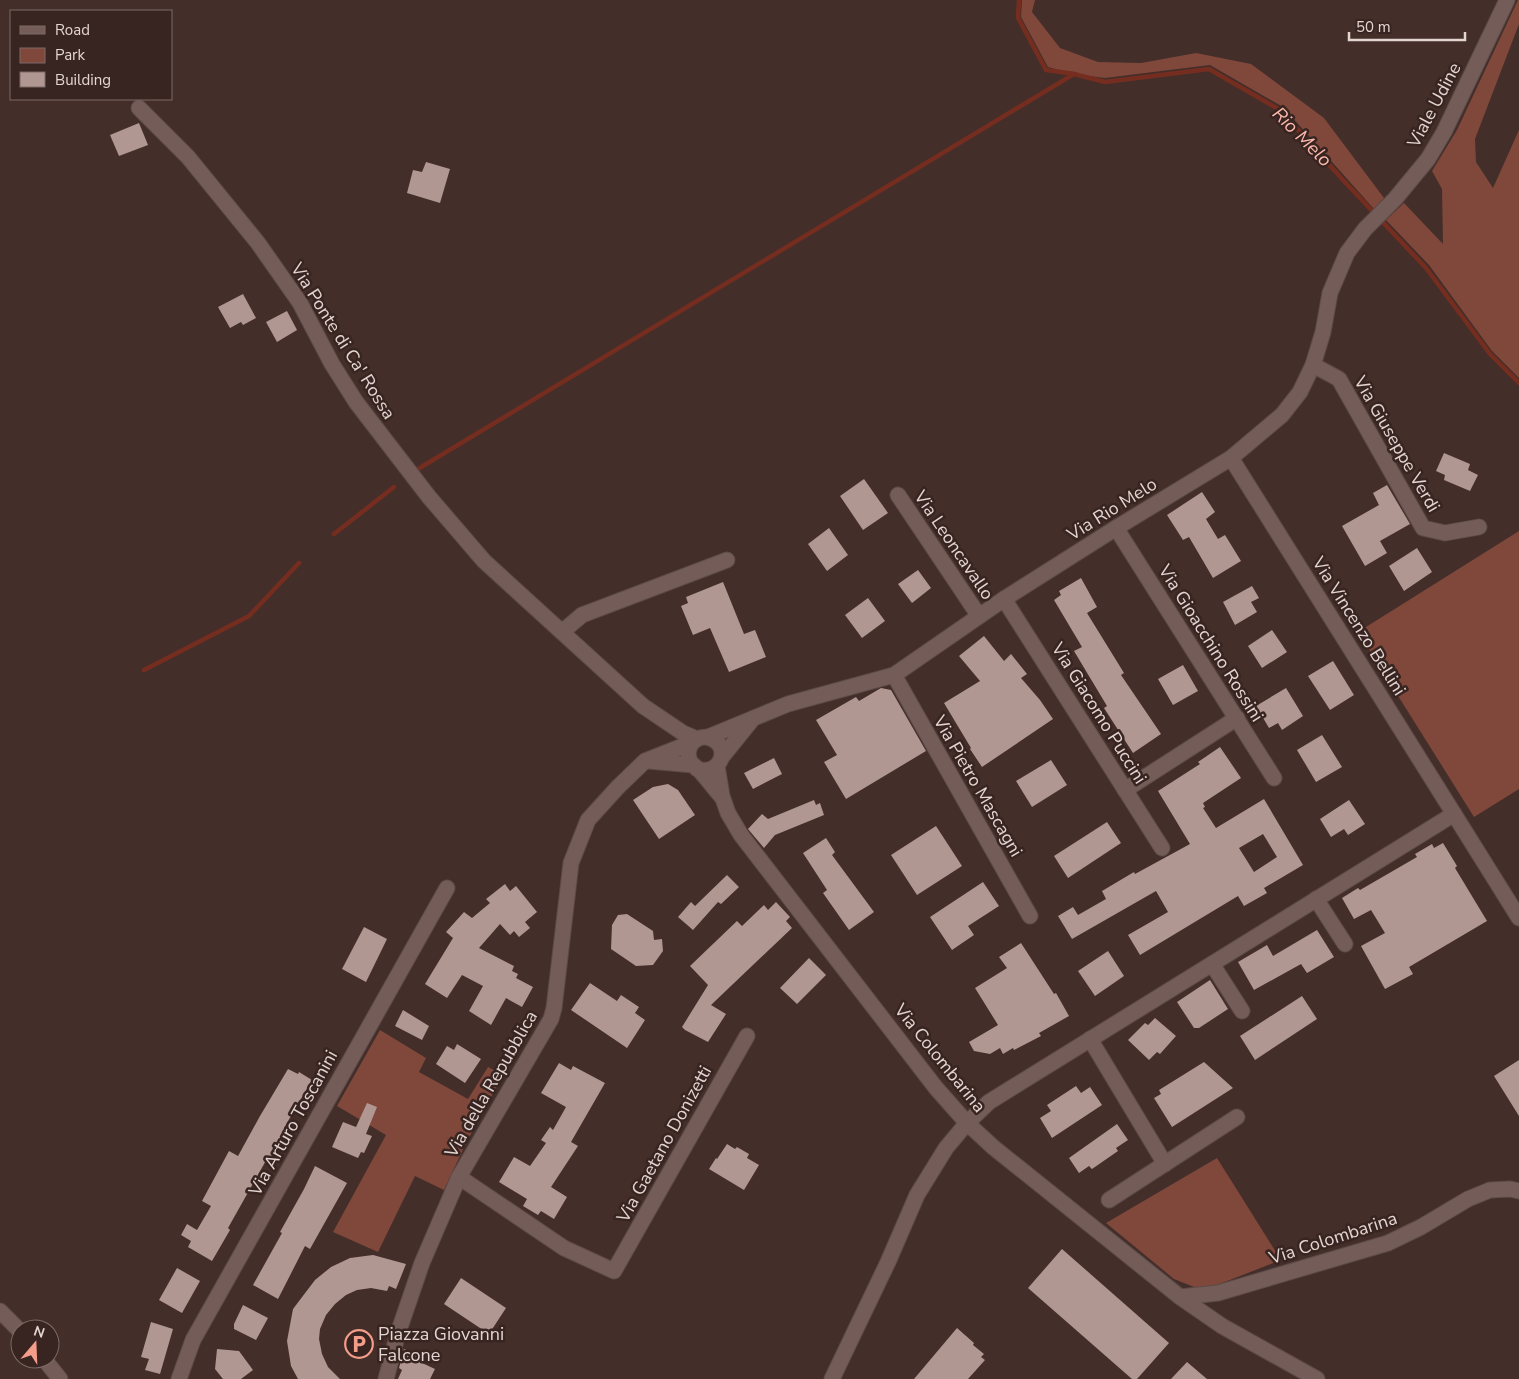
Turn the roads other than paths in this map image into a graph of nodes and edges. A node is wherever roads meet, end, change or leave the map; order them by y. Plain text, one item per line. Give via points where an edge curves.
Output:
1 (1507, 0) edge
2 (139, 108) dead end
3 (1378, 216) joint
4 (1313, 366) junction
5 (1231, 458) junction
6 (898, 495) dead end
7 (1479, 527) dead end
8 (1116, 528) junction
9 (727, 560) dead end
10 (1004, 599) junction
11 (979, 616) junction
12 (562, 632) junction
13 (894, 675) junction
14 (754, 718) junction
15 (1237, 718) junction
16 (699, 739) junction
17 (645, 761) junction
18 (719, 761) junction
19 (695, 767) junction
20 (1274, 778) dead end
21 (1125, 790) junction
22 (722, 796) junction
23 (1454, 814) junction
24 (1162, 848) dead end
25 (447, 888) dead end
26 (1316, 899) junction
27 (1030, 916) dead end
28 (1519, 918) edge
29 (1345, 944) dead end
30 (1212, 964) junction
31 (1242, 1011) dead end
32 (747, 1036) dead end
33 (1090, 1039) junction
34 (1237, 1117) dead end
35 (966, 1123) junction
36 (1165, 1164) junction
37 (458, 1177) junction
38 (1519, 1191) edge
39 (1109, 1200) dead end
40 (1180, 1297) junction
41 (0, 1311) edge
42 (10, 1321) edge
43 (52, 1369) edge
44 (60, 1379) edge
45 (179, 1379) edge
46 (386, 1379) edge
47 (832, 1379) edge
48 (1317, 1379) edge

1 - 3 street, Viale Udine via 1428,159
2 - 12 street, Via Ponte di Ca' Rossa via 188,157 258,243 300,303 356,402 429,497 484,561
3 - 4 street, Via Rio Melo via 1347,253 1330,293
4 - 5 street, Via Rio Melo via 1300,392 1282,415
4 - 7 street, Via Giuseppe Verdi via 1339,379 1424,528 1445,534
5 - 8 street, Via Rio Melo
5 - 23 street, Via Vincenzo Bellini
6 - 11 street, Via Leoncavallo
8 - 10 street, Via Rio Melo
8 - 15 street, Via Gioacchino Rossini
9 - 12 street via 582,615
10 - 11 street, Via Rio Melo
10 - 21 street, Via Giacomo Puccini
11 - 13 street, Via Rio Melo
12 - 16 street, Via Ponte di Ca' Rossa via 643,706
13 - 14 street, Via Rio Melo via 788,704
13 - 27 street, Via Pietro Mascagni
14 - 16 street, Via Rio Melo
14 - 18 street, Via Rio Melo
15 - 20 street, Via Gioacchino Rossini
15 - 21 street
16 - 17 street, Via della Repubblica
16 - 18 street via 713,739 720,746
16 - 19 street via 688,751
17 - 19 street
17 - 37 street, Via della Repubblica via 588,820 571,863 551,1019
18 - 19 street via 708,770
18 - 22 street, Via Colombarina
19 - 22 street, Via Colombarina
21 - 24 street, Via Giacomo Puccini
22 - 35 street, Via Colombarina via 728,813 760,861
23 - 26 street
23 - 28 street, Via Vincenzo Bellini
25 - 45 street, Via Arturo Toscanini via 193,1340
26 - 29 street
26 - 30 street
30 - 31 street
30 - 33 street
32 - 37 street, Via Gaetano Donizetti via 614,1271 564,1248
33 - 35 street via 989,1102
33 - 36 street
34 - 36 street
35 - 40 street, Via Colombarina
35 - 47 street via 917,1195
36 - 39 street
37 - 46 street, Via della Repubblica via 422,1263
38 - 40 street, Via Colombarina via 1490,1190 1388,1243 1218,1293
40 - 48 street, Via Colombarina via 1222,1326
41 - 42 street
43 - 44 street

